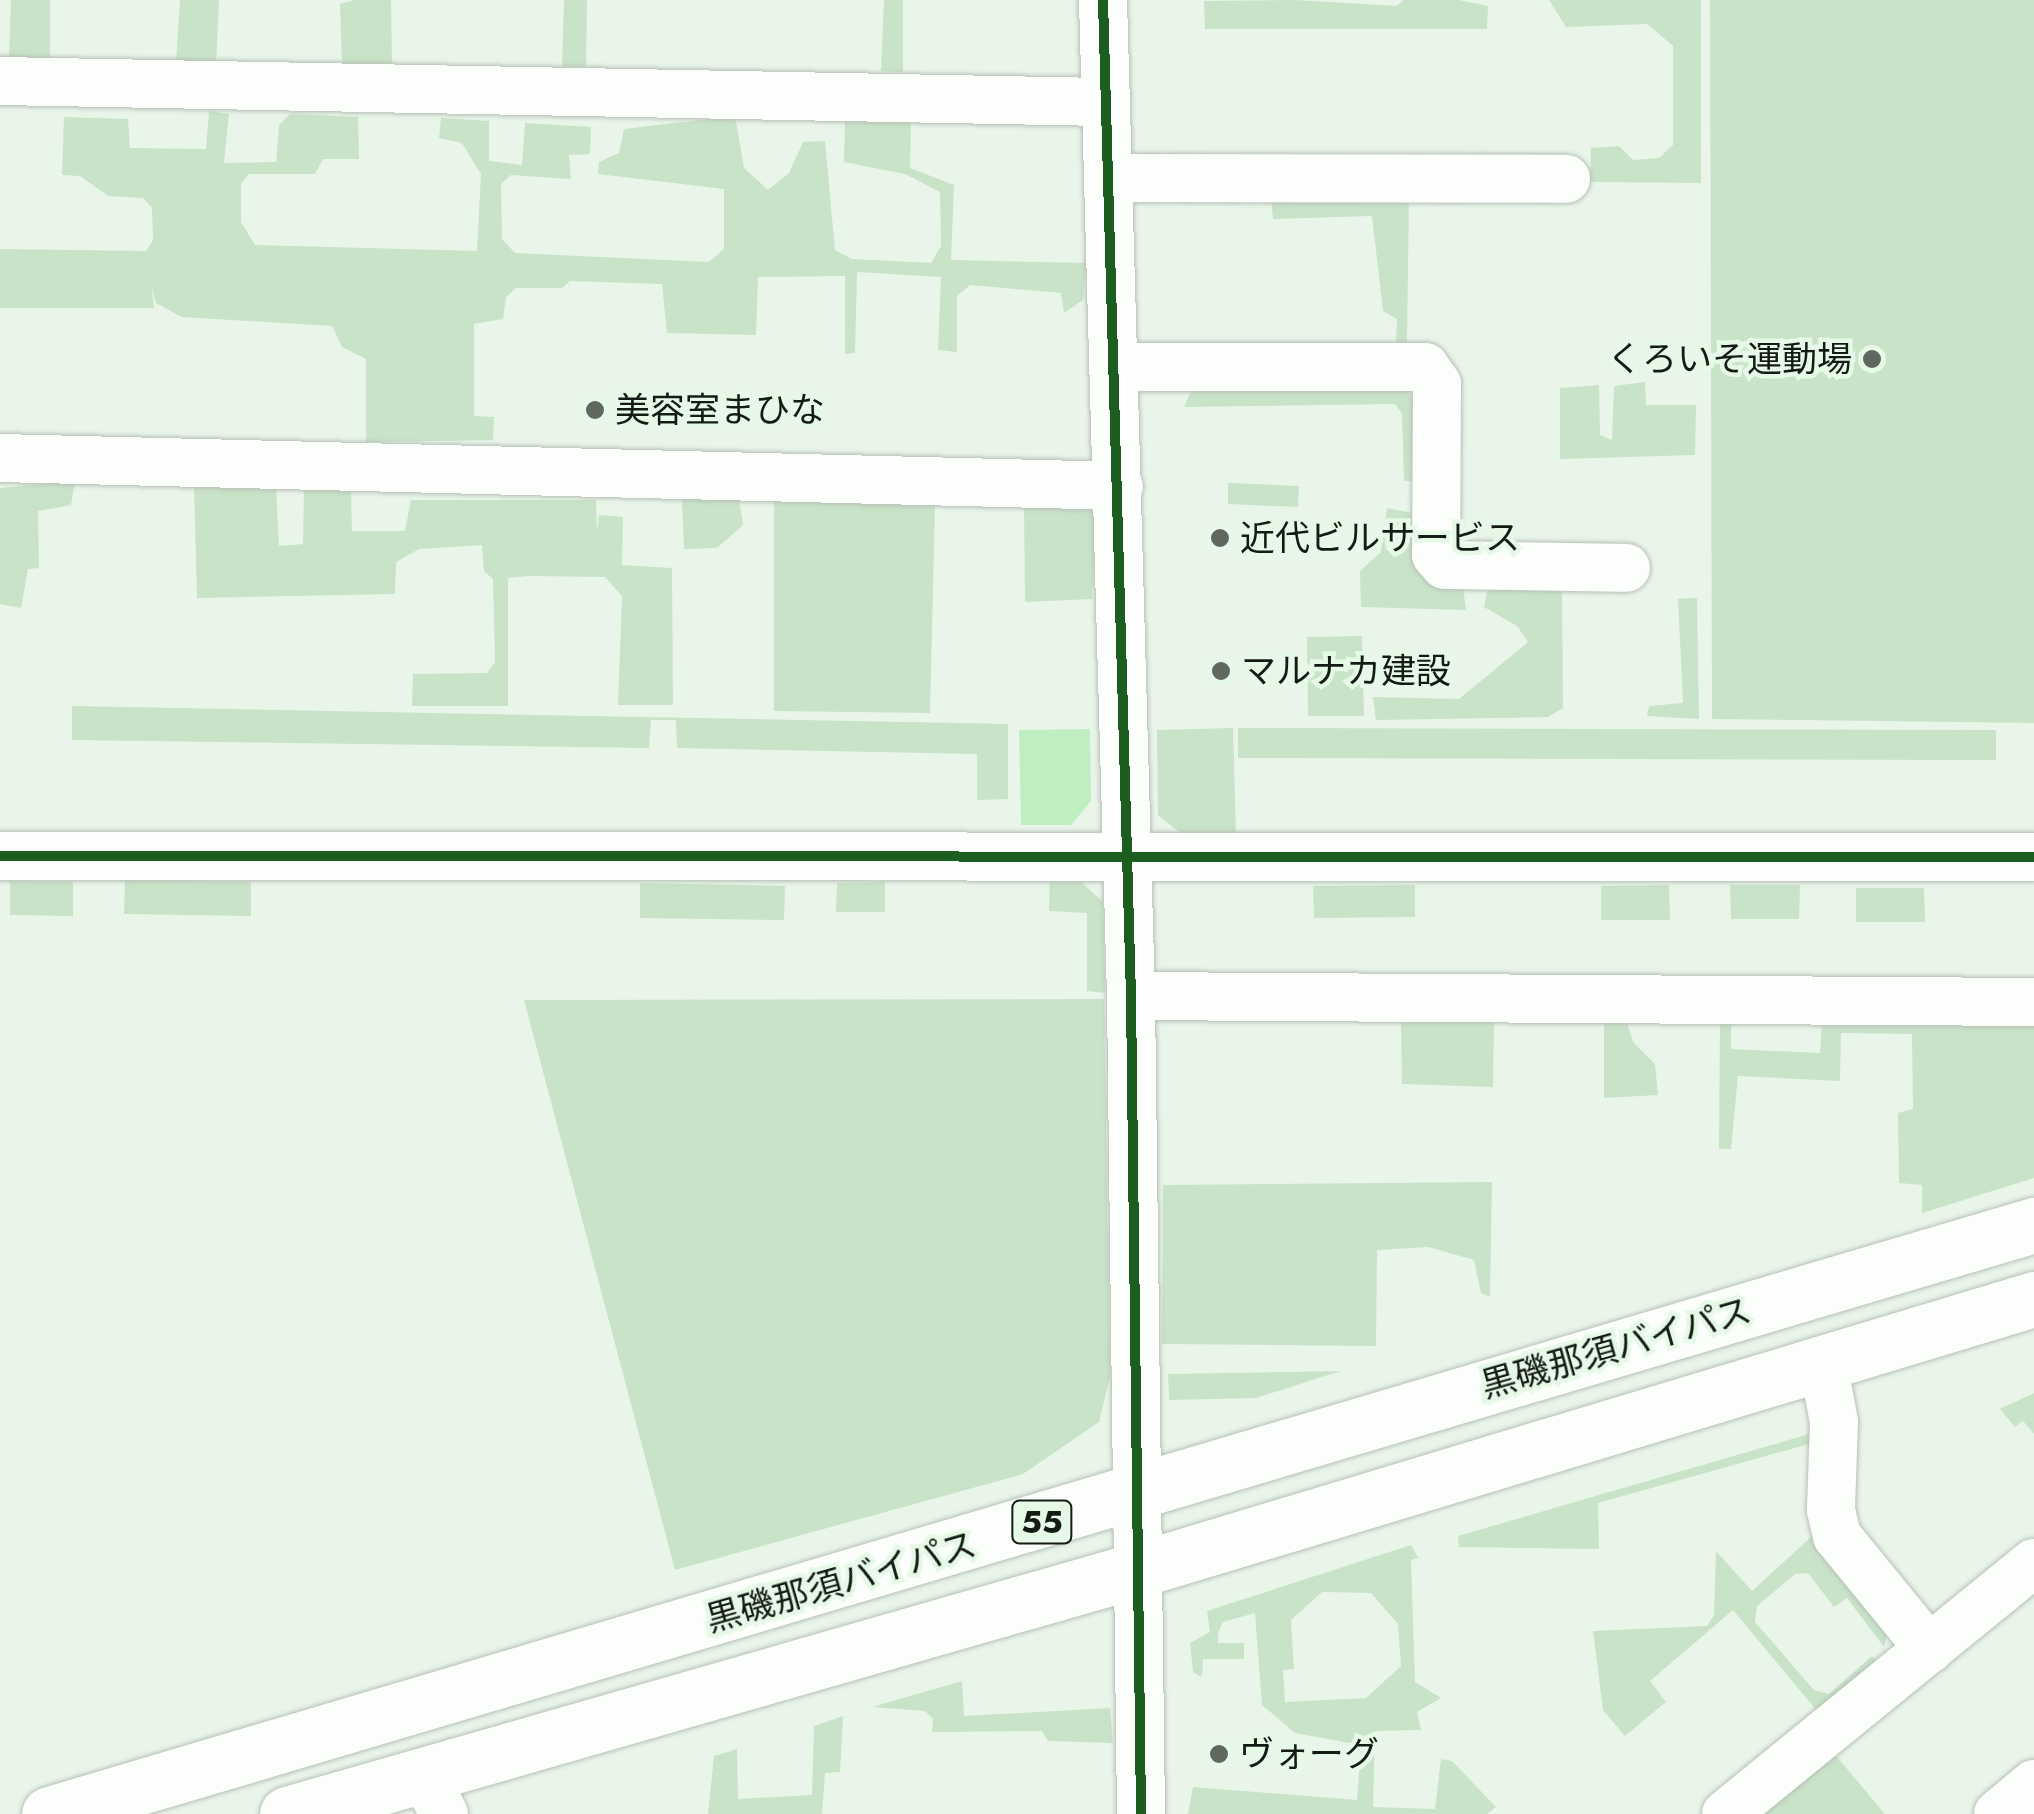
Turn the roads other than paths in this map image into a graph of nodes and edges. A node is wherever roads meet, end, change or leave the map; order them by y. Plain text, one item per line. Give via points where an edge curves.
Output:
1 (1103, 0) edge
2 (0, 81) edge
3 (1105, 102) junction
4 (1108, 178) junction
5 (1566, 178) dead end
6 (1114, 367) junction
7 (0, 458) edge
8 (1119, 486) junction
9 (1626, 568) dead end
10 (0, 856) edge
11 (1126, 856) junction
12 (2034, 857) edge
13 (1131, 996) junction
14 (2034, 1002) edge
15 (2034, 1224) edge
16 (2034, 1299) edge
17 (1823, 1363) junction
18 (1136, 1495) junction
19 (2034, 1563) edge
20 (1136, 1570) junction
21 (1929, 1649) junction
22 (2034, 1784) edge
23 (434, 1794) edge
24 (49, 1814) edge
25 (287, 1814) edge
26 (1142, 1814) edge
27 (1726, 1814) edge
28 (1998, 1814) edge

1 - 3 street
2 - 3 street
3 - 4 street
4 - 5 street
4 - 6 street
6 - 8 street
6 - 9 street via 1425,367 1437,384 1436,555 1446,565
7 - 8 street
8 - 11 street
10 - 11 street
11 - 12 street
11 - 13 street
13 - 14 street
13 - 18 street
15 - 18 main road, 黒磯那須バイパス / 55
16 - 17 main road, 黒磯那須バイパス / 55
17 - 20 main road, 黒磯那須バイパス / 55
17 - 21 street via 1834,1422 1831,1510 1837,1536
18 - 20 street
18 - 24 main road, 黒磯那須バイパス / 55
19 - 21 street
20 - 23 main road, 黒磯那須バイパス / 55
20 - 26 street
21 - 27 street
22 - 28 street
23 - 25 main road, 黒磯那須バイパス / 55

